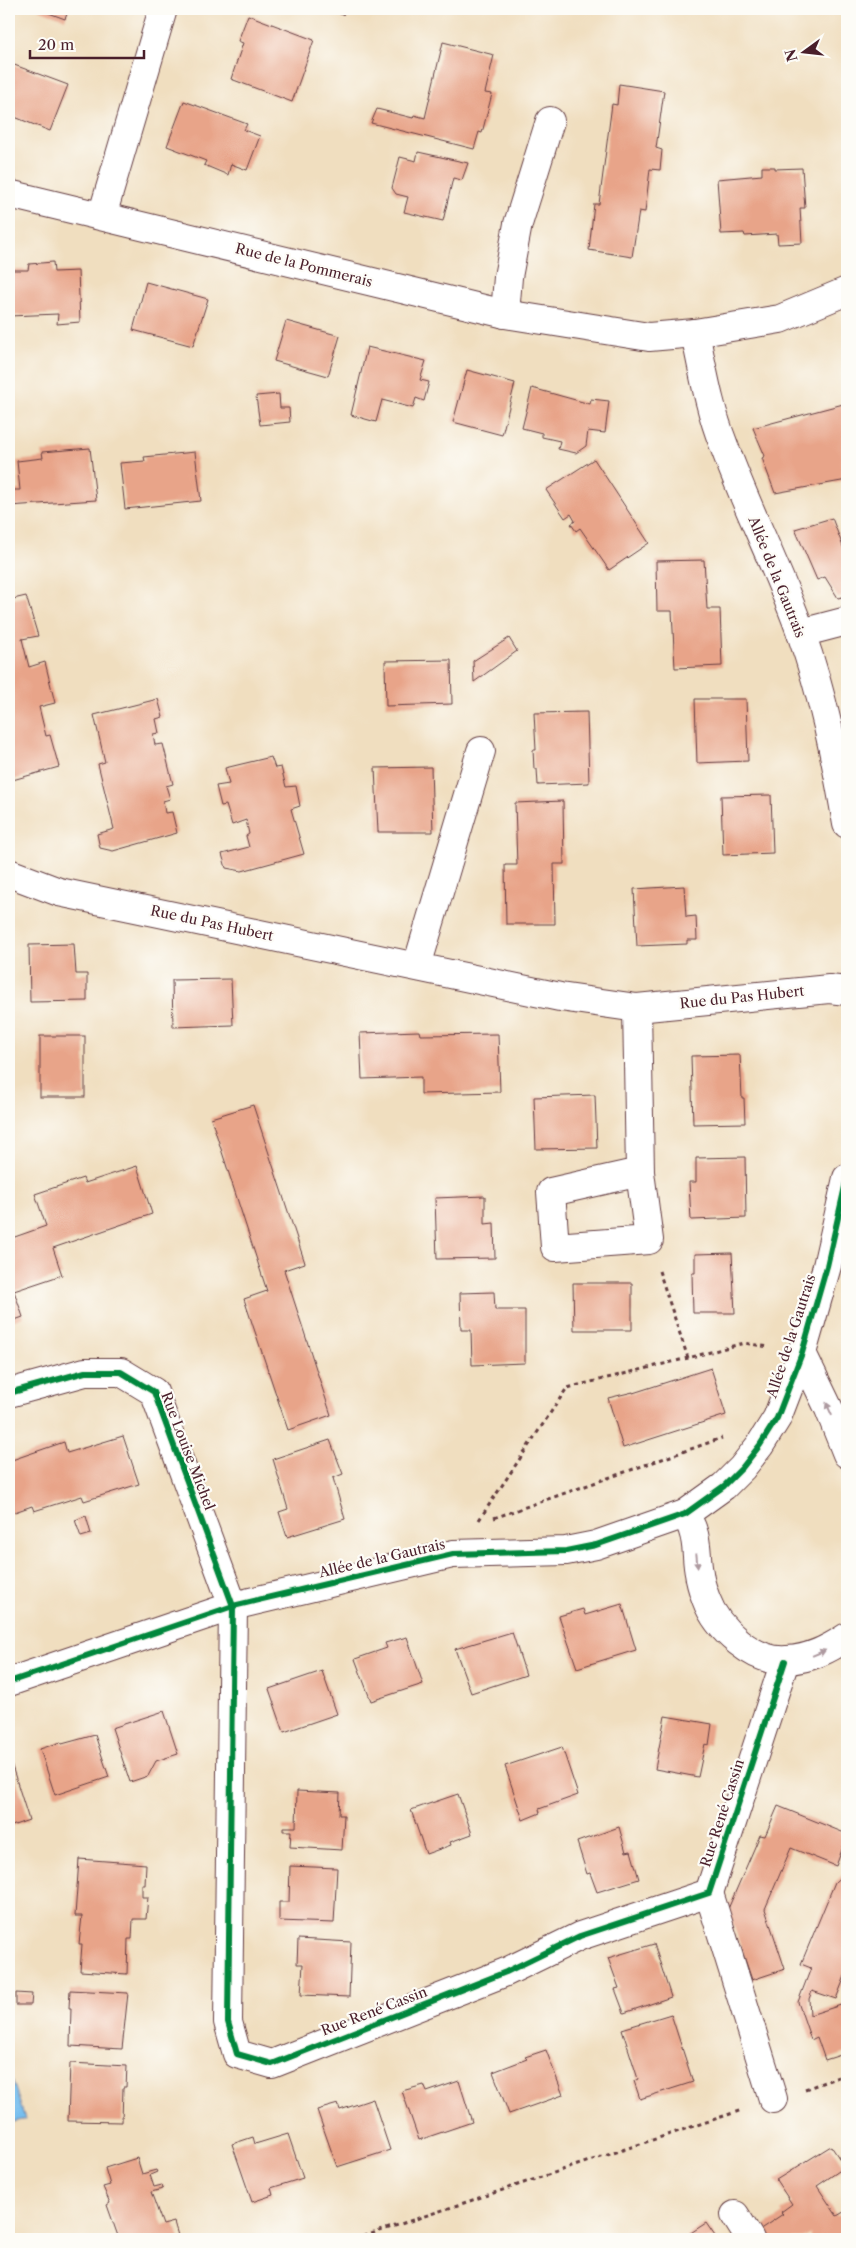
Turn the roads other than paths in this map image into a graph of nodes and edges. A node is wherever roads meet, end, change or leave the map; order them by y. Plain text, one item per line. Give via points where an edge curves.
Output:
1 (163, 9) edge
2 (550, 121) dead end
3 (9, 194) edge
4 (102, 216) junction
5 (847, 291) edge
6 (505, 314) junction
7 (695, 333) junction
8 (847, 621) edge
9 (801, 633) junction
10 (480, 751) dead end
11 (847, 824) edge
12 (9, 873) edge
13 (417, 966) junction
14 (847, 991) edge
15 (637, 1008) junction
16 (640, 1172) junction
17 (847, 1178) edge
18 (802, 1353) junction
19 (9, 1394) edge
20 (847, 1454) edge
21 (685, 1514) junction
22 (232, 1606) junction
23 (847, 1637) edge
24 (785, 1661) junction
25 (9, 1682) edge
26 (709, 1893) junction
27 (773, 2099) road end
28 (735, 2215) dead end
29 (750, 2239) edge

1 - 4 street
2 - 6 street via 518,224
3 - 4 street, Rue de la Pommerais
4 - 6 street, Rue de la Pommerais
5 - 7 street, Rue de la Pommerais via 780,319
6 - 7 street, Rue de la Pommerais via 649,337
7 - 9 street, Allée de la Gautrais via 708,398 722,443
8 - 9 street
9 - 11 street, Allée de la Gautrais via 827,723
10 - 13 street
12 - 13 street, Rue du Pas Hubert via 59,892
13 - 15 street, Rue du Pas Hubert via 560,997
14 - 15 street, Rue du Pas Hubert via 829,989
15 - 16 street
16 - 16 street via 649,1240 556,1248 550,1192
17 - 18 street, Allée de la Gautrais via 827,1266
20 -> 18 street
18 - 21 street, Allée de la Gautrais via 777,1418 760,1445 724,1486
19 - 22 street, Rue Louise Michel via 85,1372 121,1372 154,1392
21 - 22 street, Allée de la Gautrais via 596,1545 566,1551 453,1554
21 -> 24 street via 694,1532 704,1593 720,1624 738,1643 760,1655
22 - 25 street, Allée de la Gautrais
22 - 26 street, Rue René Cassin via 228,2022 237,2054 272,2064 506,1972 580,1936
24 -> 23 street via 809,1657
24 - 26 street, Rue René Cassin
26 - 27 street
28 - 29 street

